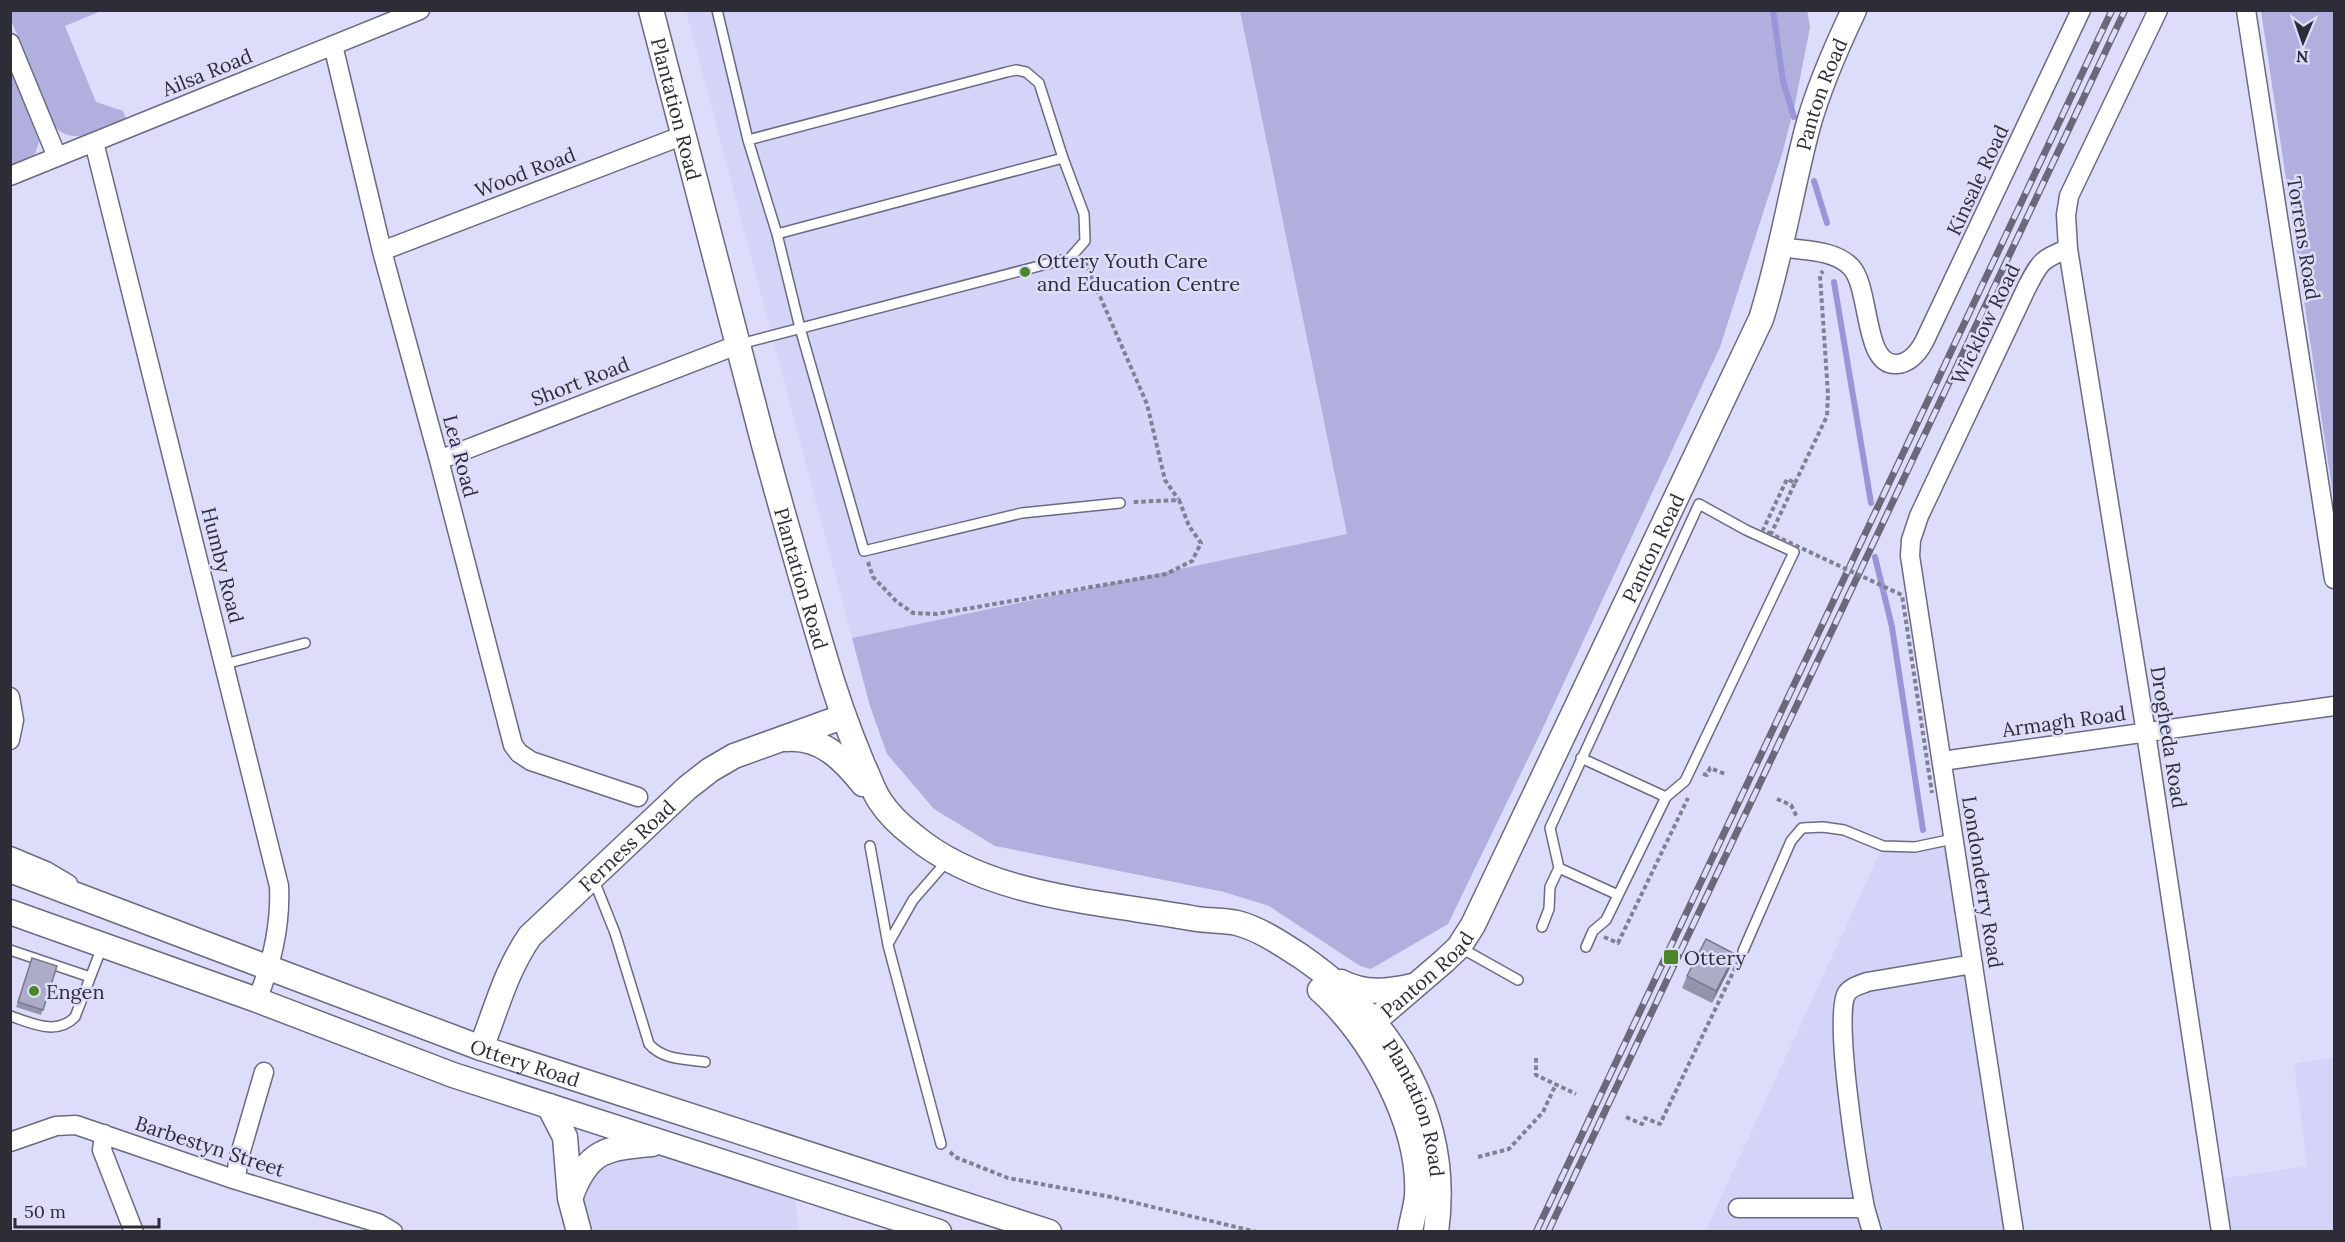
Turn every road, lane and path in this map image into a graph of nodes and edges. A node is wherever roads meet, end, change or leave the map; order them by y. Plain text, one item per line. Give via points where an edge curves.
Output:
1 (420, 10) edge
2 (651, 10) edge
3 (717, 10) edge
4 (1854, 10) edge
5 (2081, 10) edge
6 (2158, 10) edge
7 (2246, 10) edge
8 (10, 44) edge
9 (333, 45) junction
10 (684, 135) junction
11 (748, 141) junction
12 (94, 142) junction
13 (57, 157) junction
14 (1063, 158) junction
15 (10, 176) edge
16 (777, 234) junction
17 (1781, 247) junction
18 (2068, 249) junction
19 (1079, 250) junction
20 (382, 251) junction
21 (1833, 255) junction
22 (801, 328) junction
23 (737, 345) junction
24 (439, 459) junction
25 (1795, 483) junction
26 (1179, 500) junction
27 (1120, 503) joint
28 (1772, 534) junction
29 (1911, 540) joint
30 (864, 551) junction
31 (2334, 579) edge
32 (305, 643) dead end
33 (225, 664) junction
34 (10, 697) edge
35 (2334, 706) edge
36 (842, 717) junction
37 (2146, 733) junction
38 (778, 739) junction
39 (10, 740) edge
40 (1581, 758) junction
41 (1942, 760) junction
42 (1700, 772) dead end
43 (1725, 774) dead end
44 (1932, 793) dead end
45 (1690, 794) dead end
46 (638, 797) dead end
47 (1666, 797) junction
48 (1777, 799) dead end
49 (879, 800) junction
50 (1791, 805) dead end
51 (1953, 839) junction
52 (870, 846) dead end
53 (10, 856) edge
54 (947, 861) junction
55 (1559, 868) junction
56 (10, 870) edge
57 (592, 875) junction
58 (1618, 896) junction
59 (86, 898) junction
60 (10, 912) edge
61 (1200, 919) junction
62 (1542, 927) dead end
63 (1602, 936) dead end
64 (103, 945) junction
65 (888, 945) junction
66 (1459, 947) junction
67 (1586, 947) dead end
68 (10, 950) edge
69 (1743, 951) joint
70 (1973, 964) junction
71 (270, 968) junction
72 (1328, 975) junction
73 (90, 977) junction
74 (1518, 980) dead end
75 (1413, 986) junction
76 (257, 1000) junction
77 (10, 1016) edge
78 (1364, 1025) junction
79 (481, 1048) junction
80 (1536, 1058) dead end
81 (705, 1062) dead end
82 (264, 1072) dead end
83 (1556, 1084) junction
84 (1576, 1094) dead end
85 (549, 1106) junction
86 (1626, 1117) dead end
87 (104, 1134) junction
88 (10, 1142) edge
89 (662, 1143) junction
90 (941, 1144) joint
91 (1479, 1157) dead end
92 (236, 1180) junction
93 (570, 1198) junction
94 (1738, 1208) dead end
95 (1865, 1208) junction
96 (134, 1232) edge
97 (393, 1232) edge
98 (579, 1232) edge
99 (939, 1232) edge
100 (1049, 1232) edge
101 (1257, 1232) edge
102 (1410, 1232) edge
103 (1436, 1232) edge
104 (1872, 1232) edge
105 (2014, 1232) edge
106 (2221, 1232) edge

1 - 9 street, Ailsa Road
2 - 10 street, Plantation Road
3 - 11 lane
4 - 17 street, Panton Road via 1819,91
5 - 21 street, Kinsale Road via 1924,342 1905,363 1884,362 1875,352 1860,279 1850,266
6 - 18 street via 2069,196
7 - 31 street, Torrens Road
8 - 13 street
9 - 12 street, Ailsa Road
9 - 20 street, Lea Road
10 - 20 street, Wood Road
10 - 23 street, Plantation Road
11 - 14 lane via 1016,70 1032,75 1039,83
11 - 16 lane
12 - 13 street, Ailsa Road
12 - 33 street, Humby Road
13 - 15 street, Ailsa Road
14 - 16 lane
14 - 19 lane via 1084,214 1085,241
16 - 22 lane
17 - 21 street
17 - 66 street, Panton Road via 1754,336 1473,926
18 - 29 street, Wicklow Road via 2038,265
18 - 37 street, Drogheda Road
19 - 22 lane via 1060,261
19 - 26 path via 1147,404 1165,480
20 - 24 street, Lea Road
21 - 25 path via 1820,275 1827,416
22 - 23 lane
22 - 30 lane
23 - 24 street, Short Road
23 - 36 street, Plantation Road
24 - 46 street, Lea Road via 513,745 531,761
25 - 28 path, bridge
25 - 28 path, bridge via 1787,479 1763,530
26 - 27 path
26 - 30 path via 1201,543 1192,561 1166,574 937,614 913,613 897,602 873,577
27 - 30 lane via 1022,513
28 - 44 path, bridge via 1902,595
29 - 41 street, Londonderry Road via 1910,556
32 - 33 lane
33 - 71 street, Humby Road via 279,886 280,906
34 - 39 street via 14,720
35 - 37 street, Armagh Road
36 - 38 street, Ferness Road
36 - 49 street, Plantation Road
37 - 41 street, Armagh Road
37 - 106 street, Drogheda Road
38 - 49 street via 802,739 832,752 848,764
38 - 57 street, Ferness Road via 710,770
40 - 47 lane
40 - 47 lane via 1699,504 1794,552 1685,781
40 - 55 lane via 1550,828
41 - 51 street, Londonderry Road
42 - 43 path via 1707,775 1710,768
45 - 63 path via 1618,943
47 - 58 lane
48 - 50 path
49 - 54 street, Plantation Road via 911,834
51 - 69 lane via 1915,847 1883,846 1844,830 1802,828 1791,841
51 - 70 street, Londonderry Road
52 - 65 lane
53 - 59 street via 46,871
54 - 61 street, Plantation Road via 1019,887
54 - 65 lane via 914,900
55 - 58 lane
55 - 62 lane via 1550,887 1550,909
56 - 59 street, Ottery Road
57 - 79 street, Ferness Road via 544,920 518,953
57 - 81 lane via 615,933 649,1044 667,1056
58 - 67 lane
59 - 71 street, Ottery Road
60 - 64 street, Ottery Road
61 - 72 street, Plantation Road via 1236,923 1257,931
61 - 78 street, Plantation Road via 1276,955
64 - 73 lane
64 - 76 street, Ottery Road
65 - 90 lane
66 - 74 lane
66 - 75 street, Panton Road
68 - 73 lane
69 - 86 path via 1660,1124 1645,1118 1642,1125
70 - 95 street via 1867,982 1847,993 1842,1020 1845,1064 1854,1151
70 - 105 street, Londonderry Road
71 - 76 street, Humby Road
71 - 79 street, Ottery Road
72 - 75 street via 1368,991 1387,992
72 - 78 street, Plantation Road via 1361,1006
73 - 77 lane via 75,1017 63,1027
75 - 78 street, Panton Road
76 - 85 street, Ottery Road via 453,1075
78 - 102 street, Plantation Road via 1408,1129 1417,1196
78 - 103 street, Plantation Road via 1403,1060 1422,1103 1438,1178
79 - 100 street, Ottery Road
80 - 83 path via 1536,1075
82 - 92 street
83 - 84 path
83 - 91 path via 1543,1112 1509,1149
85 - 89 street, Ottery Road
85 - 93 street via 565,1137
87 - 88 street, Barbestyn Street via 65,1125
87 - 92 street, Barbestyn Street
87 - 96 street via 102,1150
89 - 93 street via 608,1150 590,1160
89 - 99 street, Ottery Road
90 - 101 path via 955,1157 1008,1178
92 - 97 street, Barbestyn Street via 378,1223
93 - 98 street
94 - 95 street
95 - 104 street

